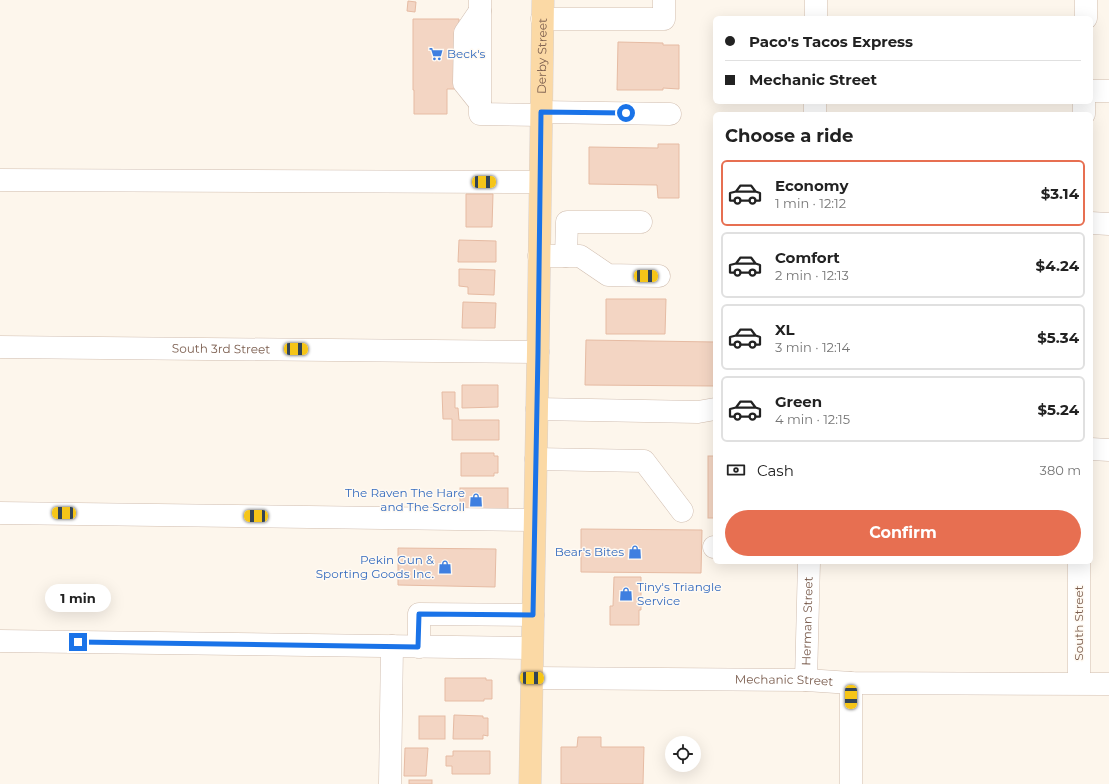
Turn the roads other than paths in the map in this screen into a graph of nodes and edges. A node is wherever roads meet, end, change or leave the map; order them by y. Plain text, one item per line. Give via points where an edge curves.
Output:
1 (664, 0) edge
2 (816, 0) edge
3 (1086, 0) edge
4 (480, 5) edge
5 (543, 10) edge
6 (816, 16) edge
7 (1086, 16) edge
8 (1093, 91) edge
9 (1109, 91) edge
10 (541, 114) junction
11 (670, 114) dead end
12 (0, 180) edge
13 (540, 182) junction
14 (641, 222) dead end
15 (1093, 223) edge
16 (1109, 224) edge
17 (539, 256) junction
18 (566, 256) junction
19 (659, 276) dead end
20 (0, 347) edge
21 (538, 352) junction
22 (537, 409) junction
23 (713, 409) edge
24 (1093, 450) edge
25 (1109, 450) edge
26 (536, 459) junction
27 (682, 512) dead end
28 (0, 513) edge
29 (534, 520) junction
30 (809, 564) edge
31 (1079, 564) edge
32 (533, 615) junction
33 (0, 641) edge
34 (392, 646) junction
35 (418, 647) junction
36 (532, 648) junction
37 (532, 678) junction
38 (806, 680) junction
39 (851, 682) junction
40 (1078, 683) junction
41 (1109, 684) edge
42 (390, 784) edge
43 (530, 784) edge
44 (851, 784) edge

1 - 5 street via 664,20
2 - 6 street
3 - 7 street
4 - 10 street via 480,114
5 - 10 main road, Derby Street
8 - 9 street
10 - 11 street
10 - 13 main road, Derby Street
12 - 13 street
13 - 17 main road, Derby Street
14 - 18 street via 567,222
15 - 16 street
17 - 18 street
17 - 21 main road, Derby Street
18 - 19 street via 580,256 608,275
20 - 21 street, South 3rd Street
21 - 22 main road, Derby Street
22 - 23 street via 698,412
22 - 26 main road, Derby Street
24 - 25 street
26 - 27 street via 644,462
26 - 29 main road, Derby Street
28 - 29 street
29 - 32 main road, Derby Street
30 - 38 street, Herman Street
31 - 40 street, South Street
32 - 35 street via 419,614
32 - 36 main road, Derby Street
33 - 34 street
34 - 35 street
34 - 42 street
35 - 36 street
36 - 37 main road, Derby Street
37 - 38 street, Mechanic Street
37 - 43 main road, Derby Street
38 - 39 street, Mechanic Street
39 - 40 street, Mechanic Street
39 - 44 street
40 - 41 street, Mechanic Street

